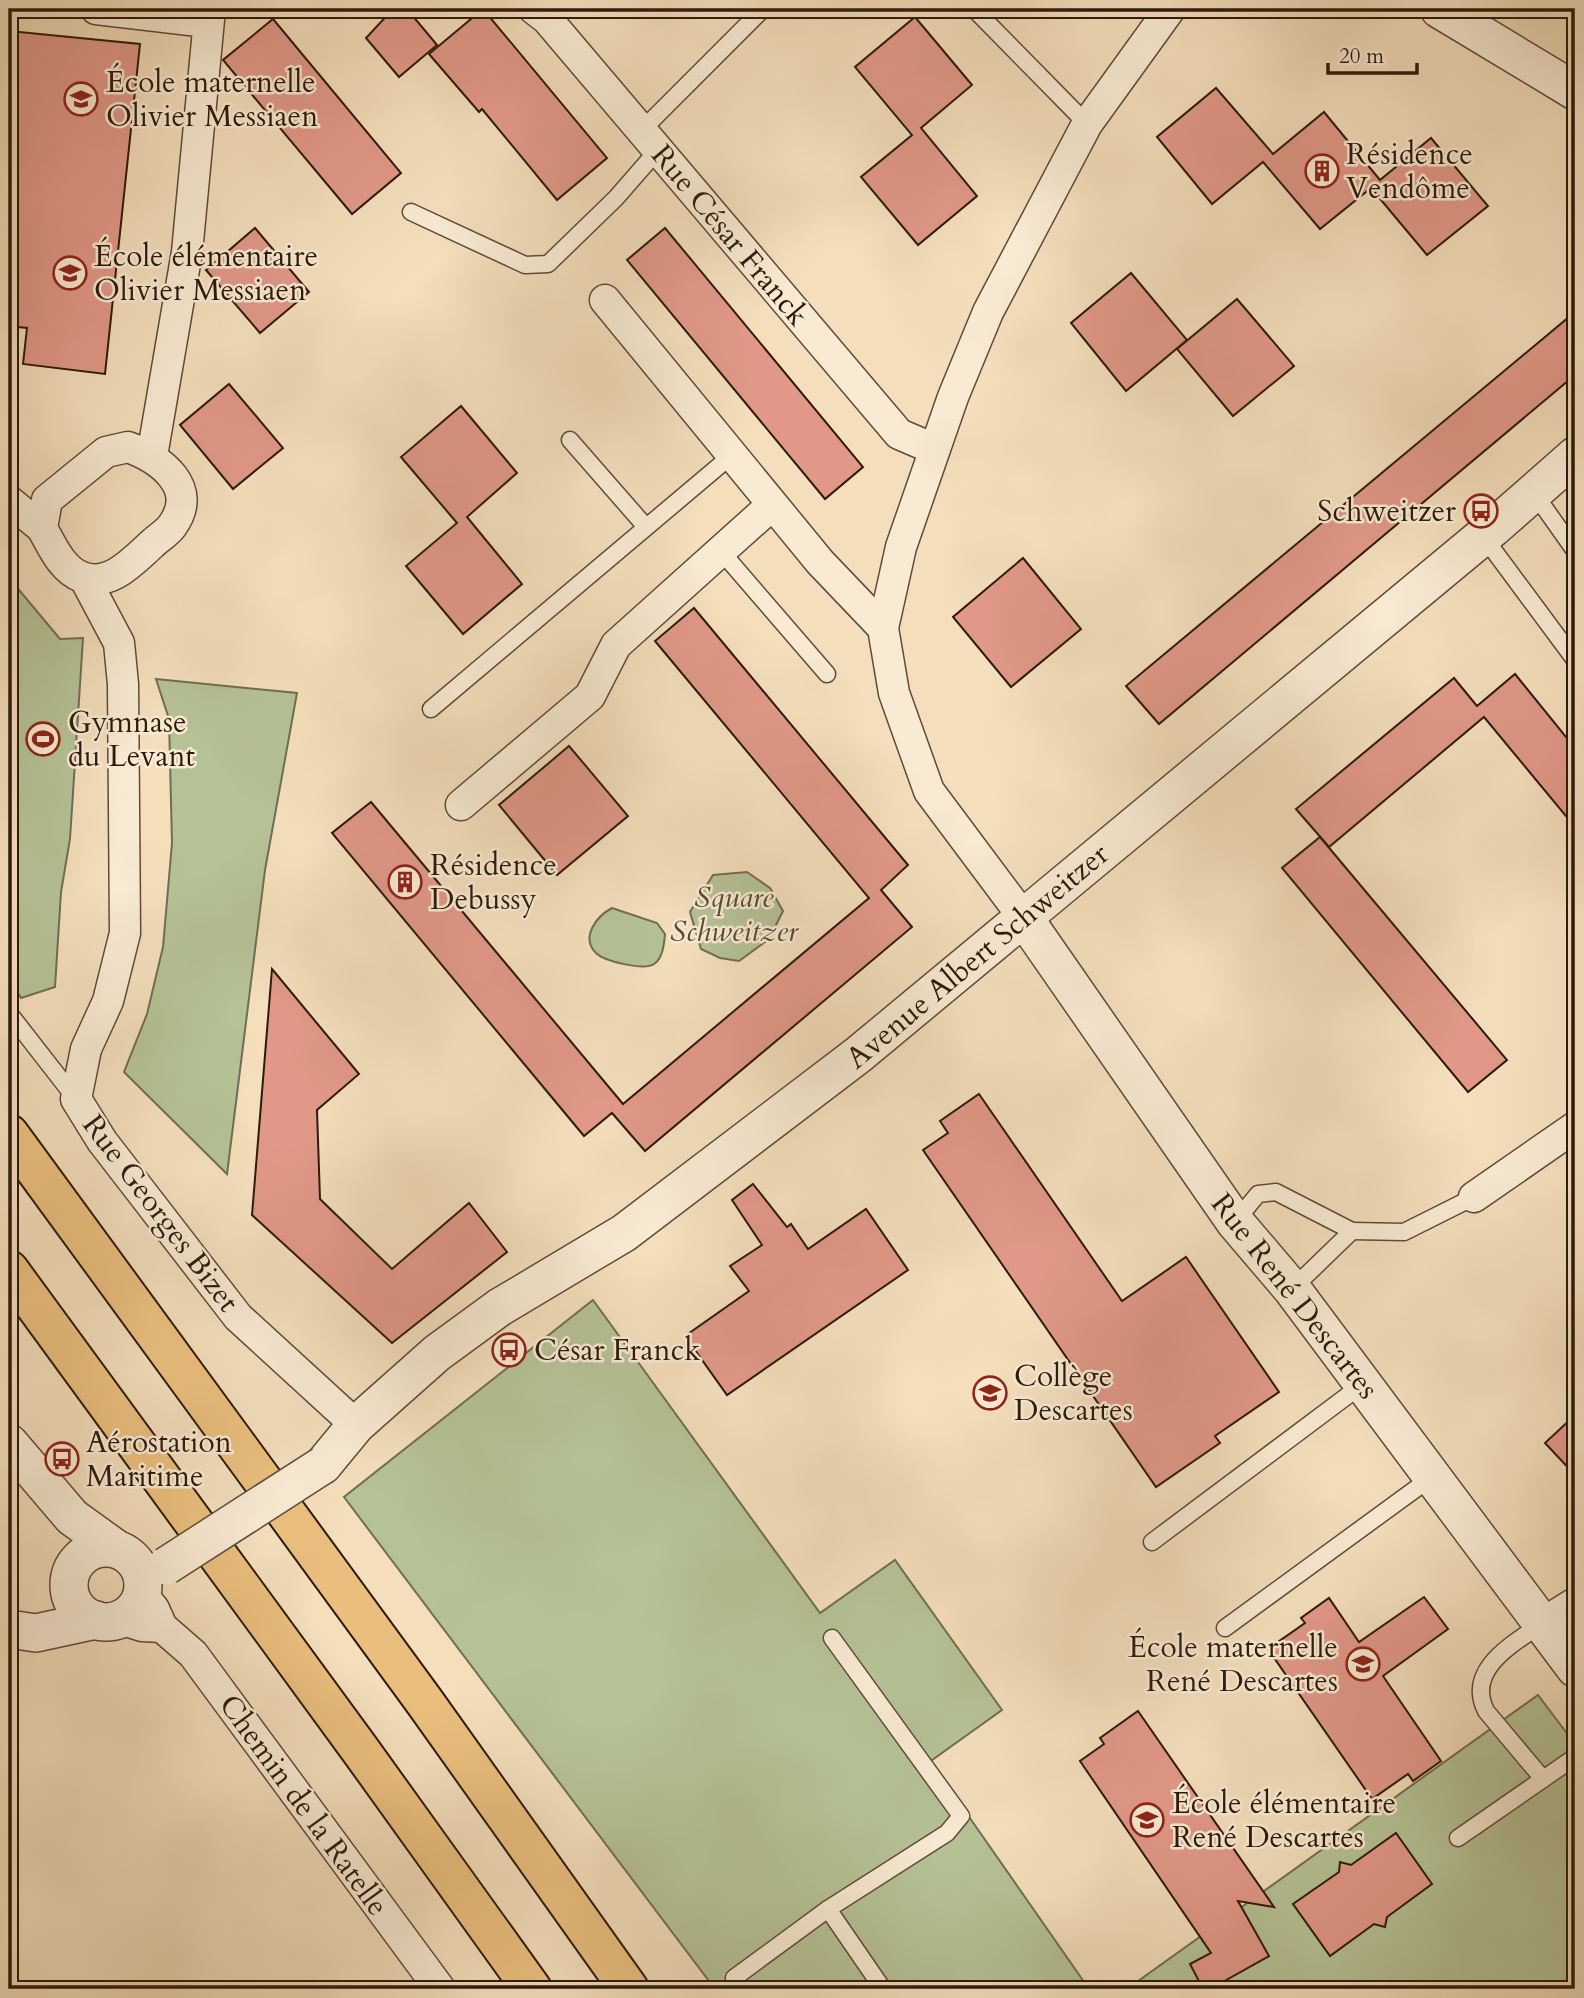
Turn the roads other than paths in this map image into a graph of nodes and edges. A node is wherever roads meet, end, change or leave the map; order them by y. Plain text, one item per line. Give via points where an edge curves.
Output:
1 (96, 9) edge
2 (534, 9) edge
3 (763, 9) edge
4 (974, 9) edge
5 (1170, 9) edge
6 (1439, 9) edge
7 (209, 15) edge
8 (1575, 91) edge
9 (1087, 124) junction
10 (649, 141) junction
11 (411, 212) dead end
12 (605, 300) dead end
13 (570, 440) dead end
14 (934, 449) junction
15 (732, 455) junction
16 (152, 456) junction
17 (1575, 456) edge
18 (1534, 494) junction
19 (9, 499) edge
20 (772, 505) junction
21 (44, 514) junction
22 (646, 527) junction
23 (1483, 536) junction
24 (720, 550) junction
25 (1575, 551) edge
26 (128, 566) junction
27 (85, 579) junction
28 (112, 626) junction
29 (883, 628) junction
30 (1575, 660) edge
31 (827, 674) dead end
32 (430, 709) dead end
33 (461, 805) dead end
34 (1024, 918) junction
35 (9, 1013) edge
36 (76, 1099) junction
37 (1575, 1127) edge
38 (9, 1134) edge
39 (1474, 1197) joint
40 (1235, 1222) junction
41 (1352, 1231) junction
42 (9, 1270) edge
43 (1292, 1289) junction
44 (1363, 1384) junction
45 (356, 1424) junction
46 (9, 1443) edge
47 (1432, 1477) junction
48 (1152, 1542) dead end
49 (127, 1577) junction
50 (1575, 1603) edge
51 (1542, 1623) junction
52 (1224, 1628) dead end
53 (18, 1638) edge
54 (832, 1638) dead end
55 (1575, 1668) edge
56 (1575, 1757) edge
57 (1543, 1779) junction
58 (1458, 1838) dead end
59 (828, 1909) junction
60 (734, 1978) dead end
61 (440, 1989) edge
62 (531, 1989) edge
63 (629, 1989) edge
64 (883, 1989) edge

1 - 7 street
2 - 10 street, Rue César Franck
3 - 10 lane
4 - 9 lane
5 - 9 street
6 - 8 street
7 - 16 street via 187,253
9 - 14 street via 988,312
10 - 11 lane via 616,198 548,264 525,265
10 - 14 street, Rue César Franck via 900,434
12 - 15 street
13 - 22 lane
14 - 29 street via 901,547
15 - 20 street
15 - 22 lane
16 - 21 street via 128,447 106,452
16 - 26 street via 180,488 182,506 172,527
17 - 18 street, Avenue Albert Schweitzer
18 - 23 street, Avenue Albert Schweitzer
18 - 25 lane
19 - 21 street
20 - 24 street
20 - 29 street
21 - 27 street via 72,572
22 - 32 lane
23 - 30 lane
23 - 34 street, Avenue Albert Schweitzer
24 - 31 lane
24 - 33 street via 616,645 590,696
26 - 27 street via 106,578
26 - 28 street, Rue Georges Bizet
27 - 28 street, Rue Georges Bizet
28 - 36 street, Rue Georges Bizet via 119,643 123,684 125,933 108,1001 86,1049
29 - 34 street via 894,693 929,791
34 - 40 street, Rue René Descartes
34 - 45 street, Avenue Albert Schweitzer via 858,1055 667,1201 624,1233 500,1307 437,1353
35 - 36 lane
36 - 45 street, Rue Georges Bizet via 102,1141 238,1317
37 - 39 street
38 - 63 highway
39 - 41 lane via 1404,1232
40 - 41 lane via 1258,1194 1276,1192
40 - 43 street, Rue René Descartes
41 - 43 lane
42 - 62 highway
43 - 44 street, Rue René Descartes
44 - 47 street, Rue René Descartes
44 - 48 lane
45 - 49 street, Avenue Albert Schweitzer, bridge via 316,1456
46 - 49 street via 72,1517 75,1540
47 - 51 street, Rue René Descartes
47 - 52 lane
49 - 53 street
49 - 53 street via 72,1572 70,1591
49 - 61 street, Chemin de la Ratelle via 142,1626 162,1627 192,1654
50 - 51 street
51 - 55 street, Rue René Descartes
51 - 57 lane via 1495,1657 1481,1681 1479,1698
54 - 59 lane via 961,1816 947,1833
56 - 57 lane
57 - 58 lane
59 - 60 lane
59 - 64 lane

